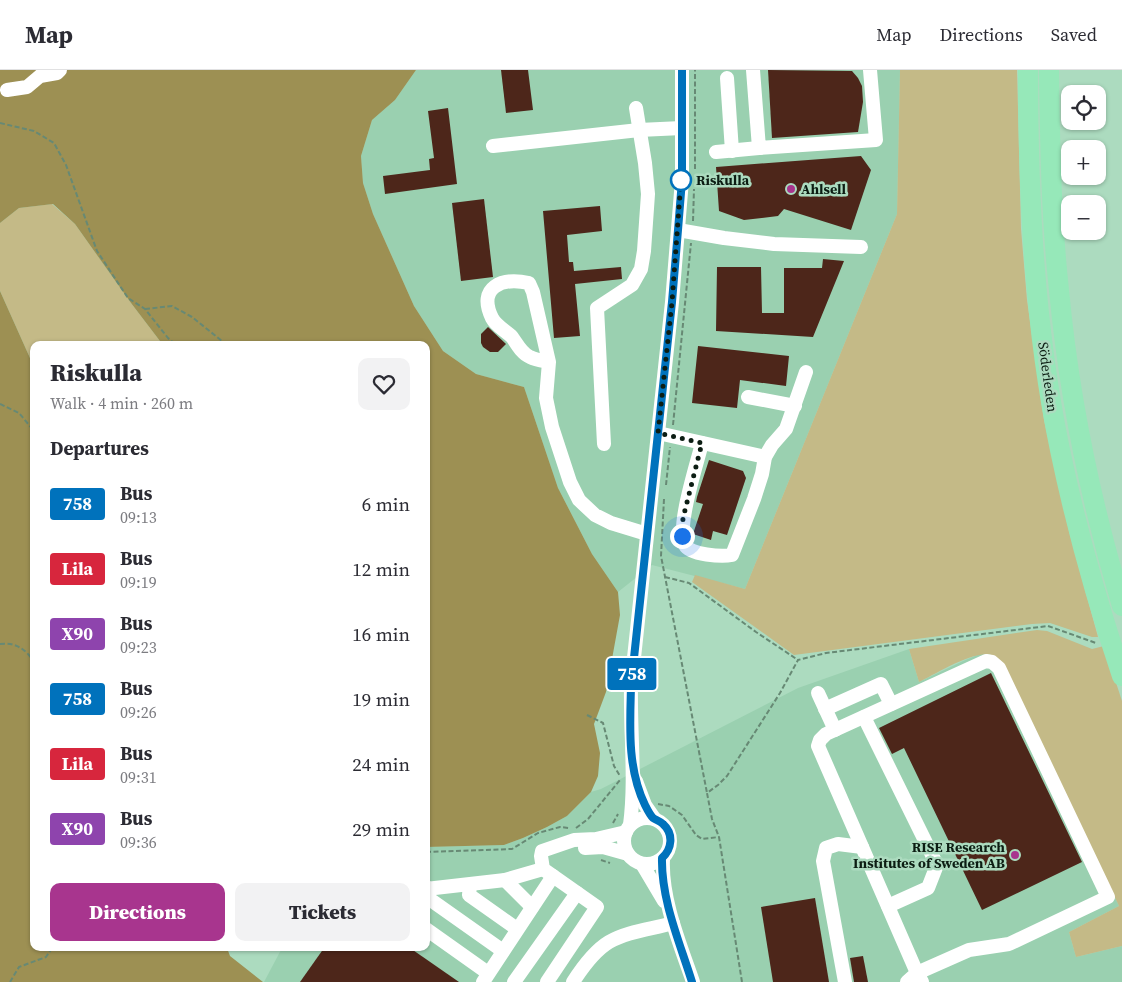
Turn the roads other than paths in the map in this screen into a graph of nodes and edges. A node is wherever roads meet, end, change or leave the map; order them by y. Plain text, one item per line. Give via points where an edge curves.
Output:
1 (60, 70) edge
2 (682, 70) edge
3 (753, 70) edge
4 (870, 70) edge
5 (1028, 70) edge
6 (1049, 70) edge
7 (727, 78) dead end
8 (7, 90) dead end
9 (636, 108) dead end
10 (682, 128) junction
11 (639, 130) junction
12 (493, 146) dead end
13 (760, 148) junction
14 (732, 151) junction
15 (716, 152) dead end
16 (678, 230) junction
17 (861, 247) dead end
18 (550, 362) junction
19 (806, 372) dead end
20 (748, 397) dead end
21 (795, 406) junction
22 (658, 433) junction
23 (702, 443) junction
24 (604, 444) dead end
25 (765, 457) junction
26 (647, 534) junction
27 (1122, 606) edge
28 (1122, 676) edge
29 (818, 693) dead end
30 (891, 704) junction
31 (825, 709) junction
32 (864, 717) junction
33 (835, 730) junction
34 (634, 776) junction
35 (654, 818) junction
36 (628, 828) junction
37 (559, 846) junction
38 (862, 847) junction
39 (628, 854) junction
40 (662, 858) junction
41 (642, 864) junction
42 (548, 872) junction
43 (505, 880) junction
44 (470, 885) junction
45 (430, 888) edge
46 (577, 893) junction
47 (430, 899) edge
48 (888, 906) junction
49 (532, 907) junction
50 (672, 920) junction
51 (517, 929) junction
52 (430, 932) edge
53 (503, 951) junction
54 (486, 978) edge
55 (915, 979) edge
56 (514, 982) edge
57 (547, 982) edge
58 (573, 982) edge
59 (692, 982) edge
60 (845, 982) edge

1 - 8 street via 40,76 27,87
2 - 10 street
3 - 13 street
4 - 13 street via 876,140
5 - 28 highway, Söderleden via 1033,256 1053,410 1090,574
6 - 27 highway, Söderleden via 1055,243 1069,376 1081,446
7 - 14 street
9 - 11 street
10 - 11 street
10 - 16 street
11 - 12 street
11 - 24 street via 648,194 641,269 632,285 597,308
13 - 14 street
14 - 15 street
16 - 17 street via 774,244
16 - 22 street
18 - 18 street via 529,283 508,280 493,286 488,294 493,320 530,357
18 - 26 street via 546,398 552,427 579,500 595,515 611,523
19 - 21 street
20 - 21 street
21 - 25 street via 786,429
22 - 23 street
22 - 26 street
23 - 25 street
23 - 25 street via 683,518 682,536 688,549 700,553 732,555 754,500
26 - 34 street via 631,686
29 - 31 street
30 - 31 street via 881,684
30 - 32 street
30 - 55 street via 986,661 999,668 1108,897 1009,944 970,950
31 - 33 street
32 - 33 street
32 - 48 street via 937,865 928,888
33 - 38 street via 826,734 818,746
34 - 35 street via 645,805
34 - 36 street
35 - 36 street via 638,819
35 - 40 street via 667,828 670,839 669,850
36 - 37 street
36 - 39 street via 624,841
37 - 39 street via 604,847
37 - 42 street via 542,851
38 - 48 street
38 - 60 street via 838,844 826,848 823,861
39 - 41 street
40 - 41 street via 653,864
40 - 50 street
41 - 50 street via 659,890
42 - 43 street
42 - 46 street
42 - 49 street
43 - 44 street
43 - 49 street
44 - 45 street
44 - 51 street via 469,895
46 - 56 street
46 - 57 street via 597,907
47 - 53 street
48 - 55 street
49 - 51 street
50 - 58 street via 610,942 599,950
50 - 59 street
51 - 53 street
52 - 54 street
53 - 54 street

